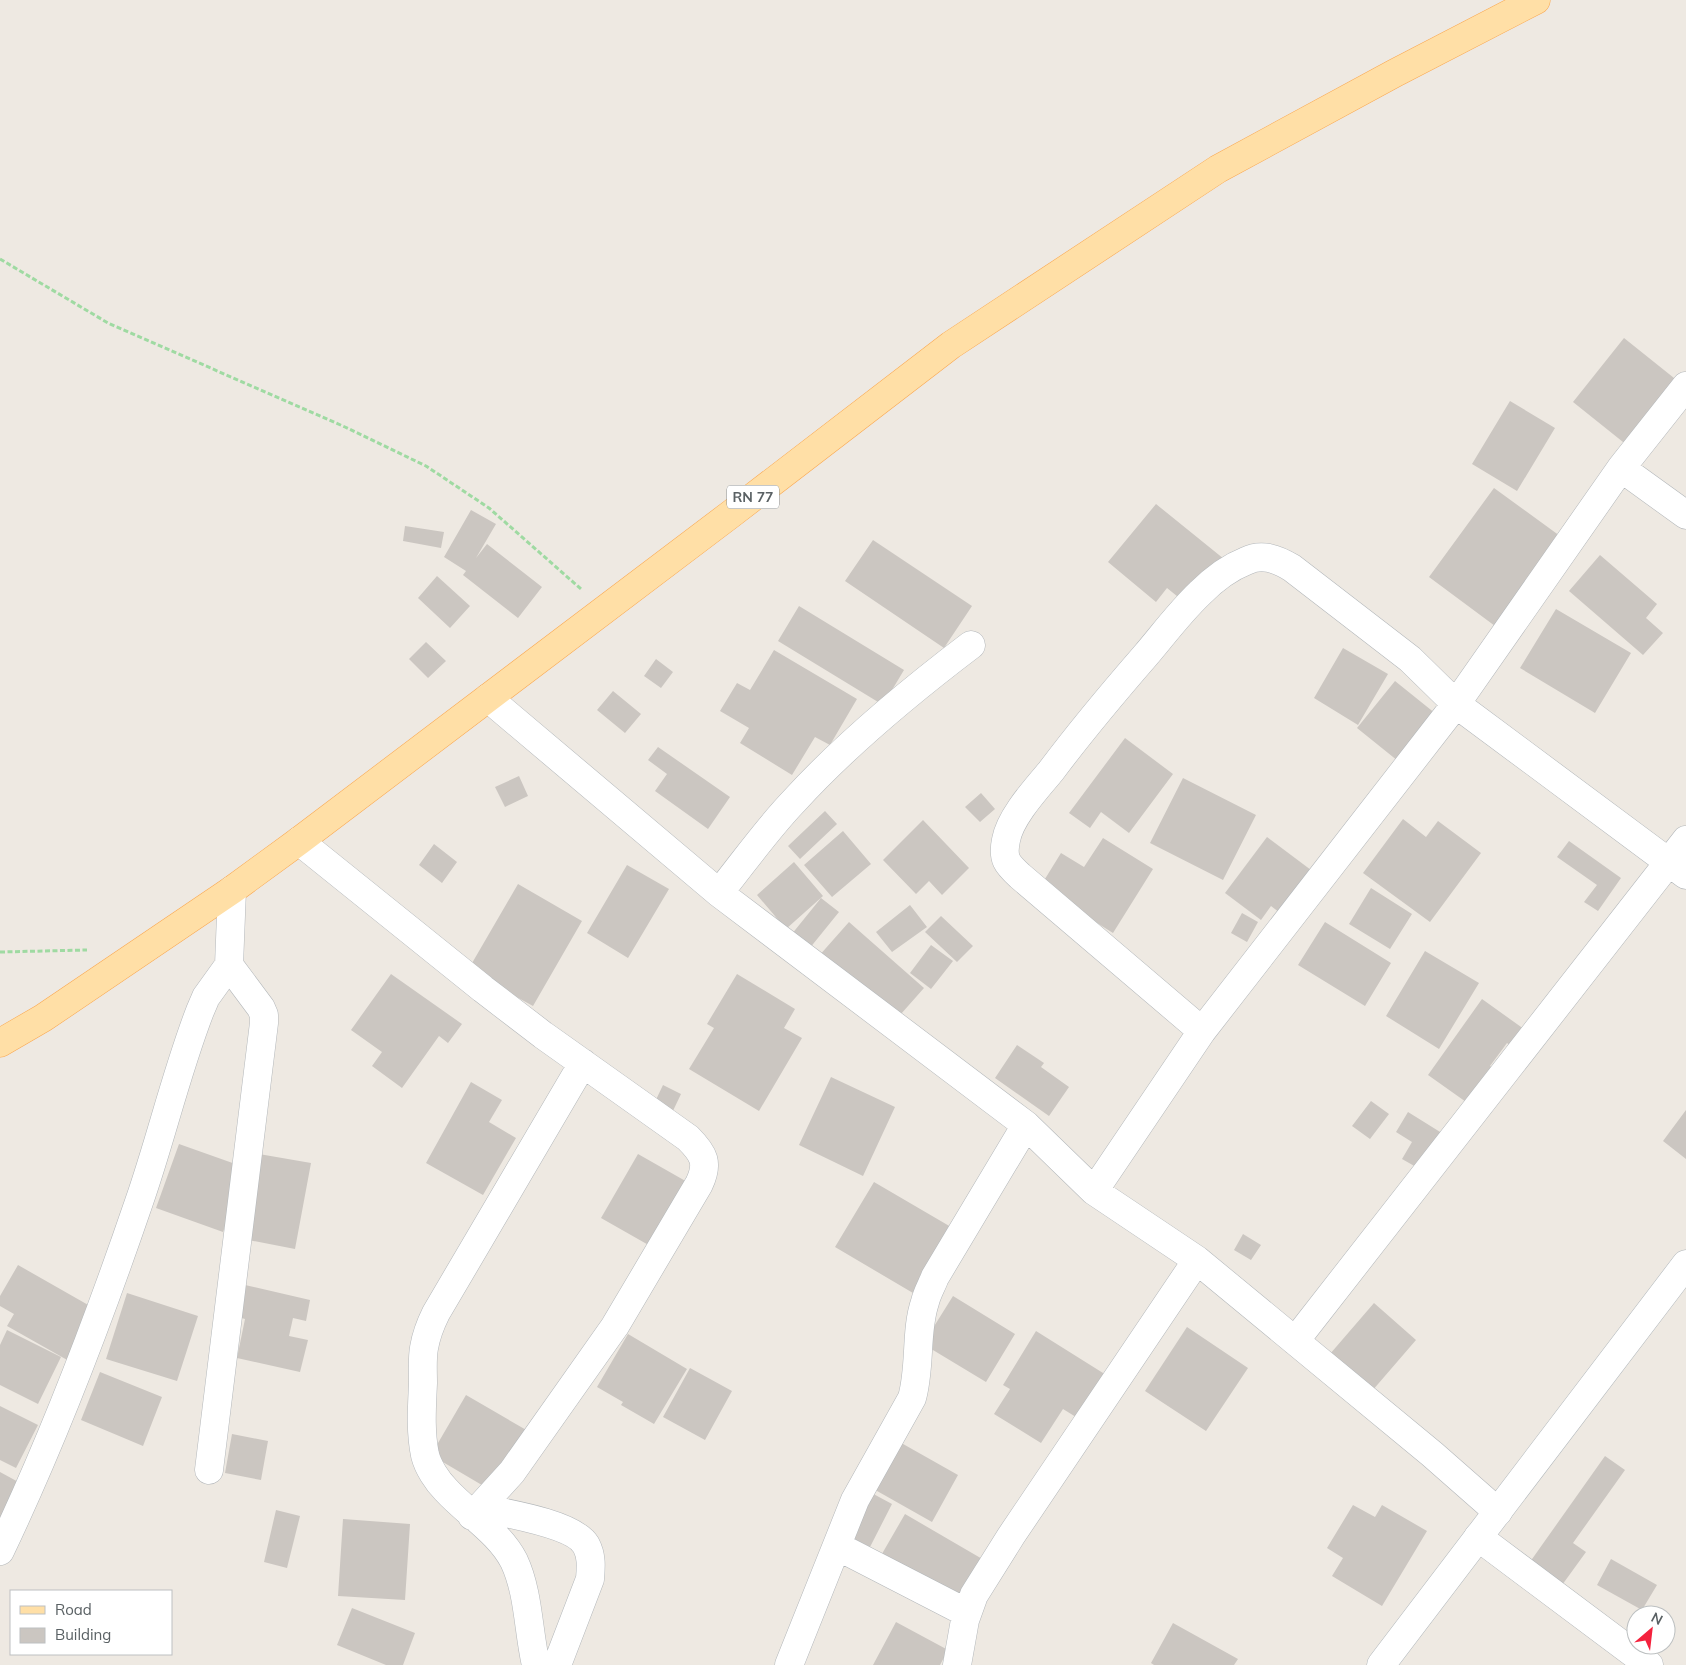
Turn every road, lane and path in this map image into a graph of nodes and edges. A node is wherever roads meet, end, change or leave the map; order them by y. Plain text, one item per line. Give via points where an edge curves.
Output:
1 (1536, 0) edge
2 (0, 259) edge
3 (1686, 386) edge
4 (1621, 468) junction
5 (1686, 515) edge
6 (604, 610) junction
7 (972, 645) dead end
8 (488, 698) junction
9 (1456, 704) junction
10 (1686, 840) edge
11 (299, 841) junction
12 (1678, 868) edge
13 (232, 890) junction
14 (719, 892) junction
15 (91, 950) dead end
16 (0, 952) edge
17 (229, 965) junction
18 (1202, 1031) junction
19 (0, 1043) edge
20 (583, 1063) junction
21 (1026, 1125) junction
22 (1094, 1191) junction
23 (1197, 1260) junction
24 (1686, 1264) edge
25 (1295, 1341) junction
26 (209, 1470) dead end
27 (477, 1512) junction
28 (1498, 1512) junction
29 (1478, 1537) junction
30 (837, 1546) junction
31 (0, 1551) edge
32 (967, 1613) junction
33 (536, 1665) edge
34 (557, 1665) edge
35 (789, 1665) edge
36 (957, 1665) edge
37 (1381, 1665) edge
38 (1649, 1665) edge

1 - 6 main road, RN 77 via 1218,169 1073,262 950,345
2 - 6 path via 108,323 426,466 489,508
3 - 4 street
4 - 5 street
4 - 9 street
6 - 8 main road, RN 77
7 - 14 street via 918,686 793,801
8 - 11 main road, RN 77
8 - 14 street
9 - 12 street
9 - 18 street
9 - 18 street via 1410,659 1308,581 1281,561 1261,557 1230,568 1214,580 1183,610 1088,723 1013,822 1006,838 1005,859 1020,876
10 - 12 street
11 - 13 main road, RN 77
11 - 20 street via 483,989
12 - 25 street
13 - 17 street
13 - 19 main road, RN 77 via 43,1018
14 - 21 street
15 - 16 path
17 - 26 street via 261,1008 264,1023
17 - 31 street via 200,1011 139,1202 93,1327 47,1445
18 - 22 street
20 - 27 street via 440,1304 427,1332 423,1351 422,1433 425,1456 444,1488
20 - 27 street via 688,1138 704,1158 704,1173 615,1326 512,1472
21 - 22 street
21 - 30 street via 935,1276 924,1302 912,1398 855,1500
22 - 23 street
23 - 25 street
23 - 32 street via 1011,1536 974,1595
24 - 28 street
25 - 28 street
27 - 33 street via 513,1560 520,1578
27 - 34 street via 553,1525 586,1543 591,1564 590,1579
28 - 29 street
29 - 37 street
29 - 38 street
30 - 32 street
30 - 35 street
32 - 36 street

